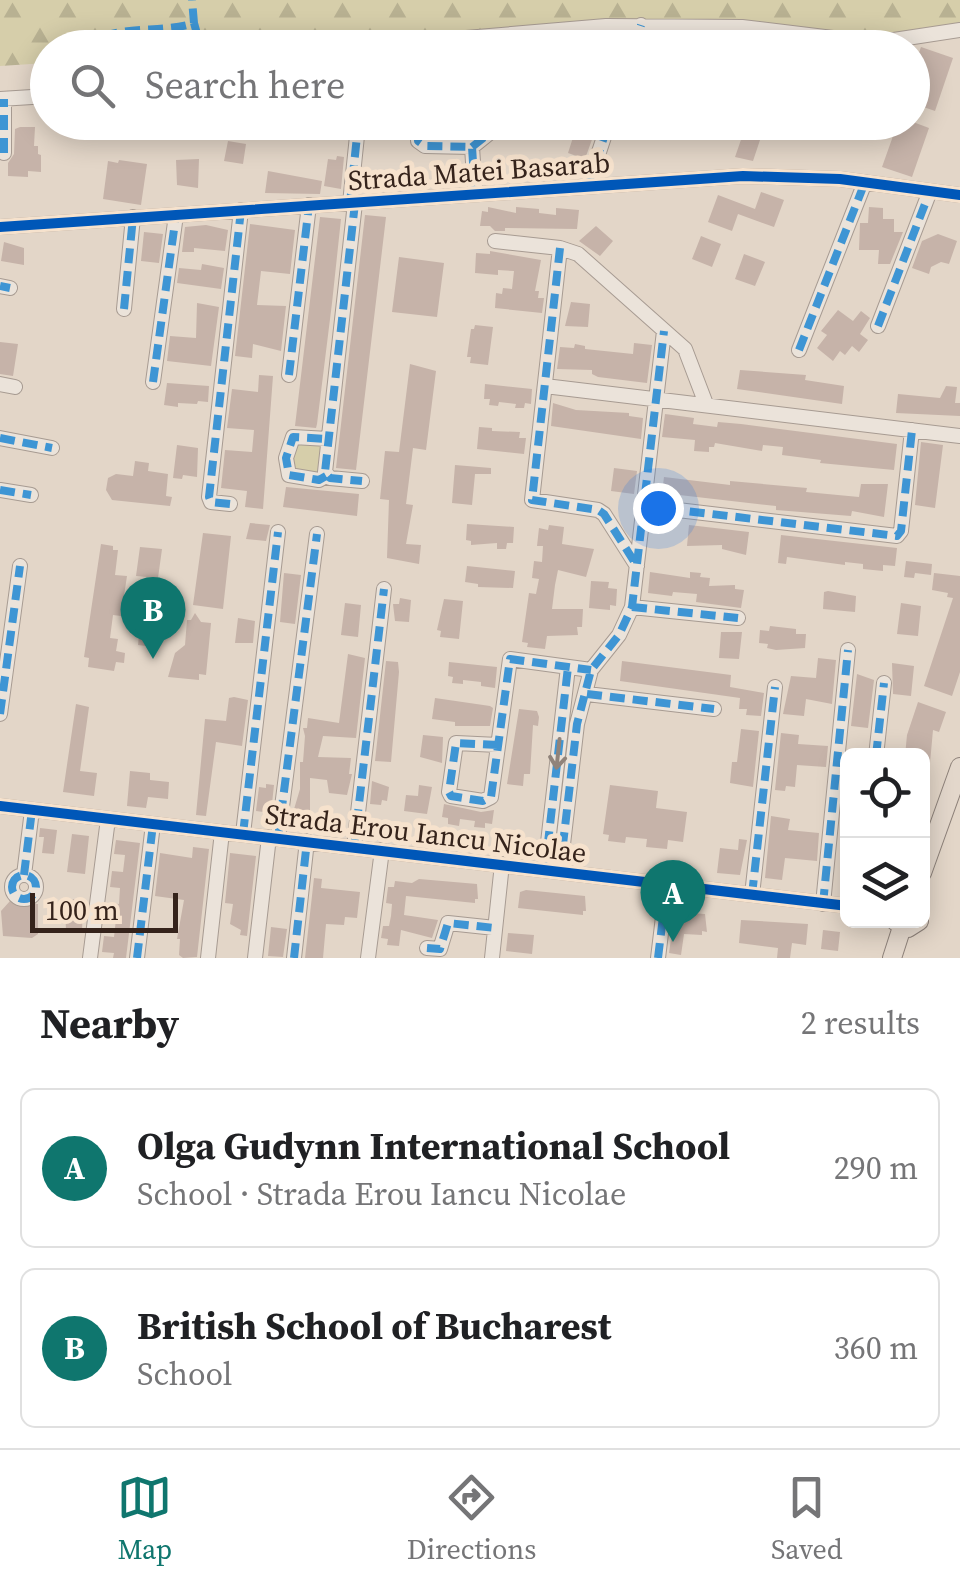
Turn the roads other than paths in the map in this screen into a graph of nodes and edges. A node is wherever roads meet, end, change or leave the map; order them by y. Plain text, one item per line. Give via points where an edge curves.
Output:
1 (641, 25) junction
2 (577, 30) edge
3 (639, 30) edge
4 (767, 30) edge
5 (960, 30) edge
6 (930, 35) edge
7 (30, 97) edge
8 (2, 99) edge
9 (357, 140) edge
10 (418, 140) edge
11 (481, 140) edge
12 (603, 140) edge
13 (472, 147) junction
14 (4, 153) dead end
15 (865, 182) junction
16 (588, 185) junction
17 (930, 191) junction
18 (474, 193) junction
19 (960, 195) edge
20 (353, 203) junction
21 (309, 205) junction
22 (242, 210) junction
23 (176, 214) junction
24 (133, 217) junction
25 (0, 227) edge
26 (496, 240) dead end
27 (560, 248) junction
28 (124, 310) dead end
29 (878, 326) dead end
30 (664, 331) junction
31 (799, 350) dead end
32 (289, 375) dead end
33 (153, 382) dead end
34 (545, 386) junction
35 (657, 398) junction
36 (706, 404) junction
37 (912, 430) junction
38 (960, 436) edge
39 (0, 438) edge
40 (328, 439) junction
41 (52, 448) dead end
42 (326, 476) junction
43 (362, 482) dead end
44 (0, 490) edge
45 (31, 496) dead end
46 (230, 504) dead end
47 (644, 506) junction
48 (278, 532) dead end
49 (317, 534) dead end
50 (20, 566) dead end
51 (637, 567) junction
52 (384, 589) dead end
53 (632, 607) junction
54 (738, 618) dead end
55 (848, 650) dead end
56 (568, 667) junction
57 (591, 670) junction
58 (884, 683) dead end
59 (774, 687) dead end
60 (586, 694) junction
61 (714, 709) dead end
62 (0, 714) edge
63 (498, 745) junction
64 (877, 748) edge
65 (960, 767) edge
66 (0, 806) edge
67 (32, 810) junction
68 (108, 819) junction
69 (153, 824) junction
70 (222, 832) junction
71 (243, 834) junction
72 (274, 838) junction
73 (307, 842) junction
74 (354, 847) junction
75 (382, 850) junction
76 (930, 851) edge
77 (502, 864) junction
78 (553, 869) junction
79 (24, 874) dead end
80 (667, 884) junction
81 (752, 895) junction
82 (823, 904) junction
83 (840, 905) edge
84 (496, 928) junction
85 (903, 928) edge
86 (427, 948) dead end
87 (90, 958) edge
88 (137, 958) edge
89 (208, 958) edge
90 (255, 958) edge
91 (294, 958) edge
92 (368, 958) edge
93 (492, 958) edge
94 (658, 958) edge
95 (892, 958) edge

1 - 2 street
1 - 3 street
1 - 4 street
5 - 6 street
7 - 8 street
8 - 14 street
9 - 20 street
10 - 13 street via 425,146
11 - 13 street
12 - 16 street
13 - 18 street
15 - 16 street, Strada Matei Basarab via 761,175
15 - 17 street, Strada Matei Basarab
15 - 31 street
16 - 18 street, Strada Matei Basarab
17 - 19 street, Strada Matei Basarab
17 - 29 street
18 - 20 street, Strada Matei Basarab
20 - 21 street, Strada Matei Basarab
20 - 40 street
21 - 22 street, Strada Matei Basarab
21 - 32 street
22 - 23 street, Strada Matei Basarab
22 - 46 street via 209,496
23 - 24 street, Strada Matei Basarab
23 - 33 street
24 - 25 street, Strada Matei Basarab
24 - 28 street
26 - 27 street
27 - 30 street via 578,254
27 - 34 street
30 - 35 street
30 - 36 street via 692,362
34 - 35 street
34 - 51 street via 532,500 598,510
35 - 36 street
35 - 47 street
36 - 37 street
37 - 38 street
37 - 47 street via 897,536
39 - 41 street
40 - 42 street
40 - 42 street via 293,437 286,458 289,475
42 - 43 street
44 - 45 street
47 - 51 street
48 - 71 street
49 - 72 street
50 - 62 street
51 - 53 street
52 - 74 street
53 - 54 street
53 - 57 street
55 - 82 street
56 - 57 street
56 - 63 street via 510,660
56 -> 78 street
57 - 60 street
58 - 64 street
59 - 81 street
60 - 61 street
60 - 78 street
63 - 63 street via 492,797 451,796 456,743
65 - 76 main road
66 - 67 street, Strada Erou Iancu Nicolae
67 - 68 street, Strada Erou Iancu Nicolae
67 - 79 street
68 - 69 street, Strada Erou Iancu Nicolae
68 - 87 street
69 - 70 street, Strada Erou Iancu Nicolae
69 - 88 street
70 - 71 street, Strada Erou Iancu Nicolae
70 - 89 street
71 - 72 street, Strada Erou Iancu Nicolae
72 - 73 street, Strada Erou Iancu Nicolae
72 - 90 street
73 - 74 street, Strada Erou Iancu Nicolae
73 - 91 street
74 - 75 street, Strada Erou Iancu Nicolae
75 - 77 street, Strada Erou Iancu Nicolae
75 - 92 street
77 - 78 street, Strada Erou Iancu Nicolae
77 - 84 street
78 - 80 street, Strada Erou Iancu Nicolae
80 - 81 street, Strada Erou Iancu Nicolae
80 - 94 street
81 - 82 street, Strada Erou Iancu Nicolae
82 - 83 street, Strada Erou Iancu Nicolae
84 - 86 street via 448,923 440,949
84 - 93 street
85 - 95 main road

